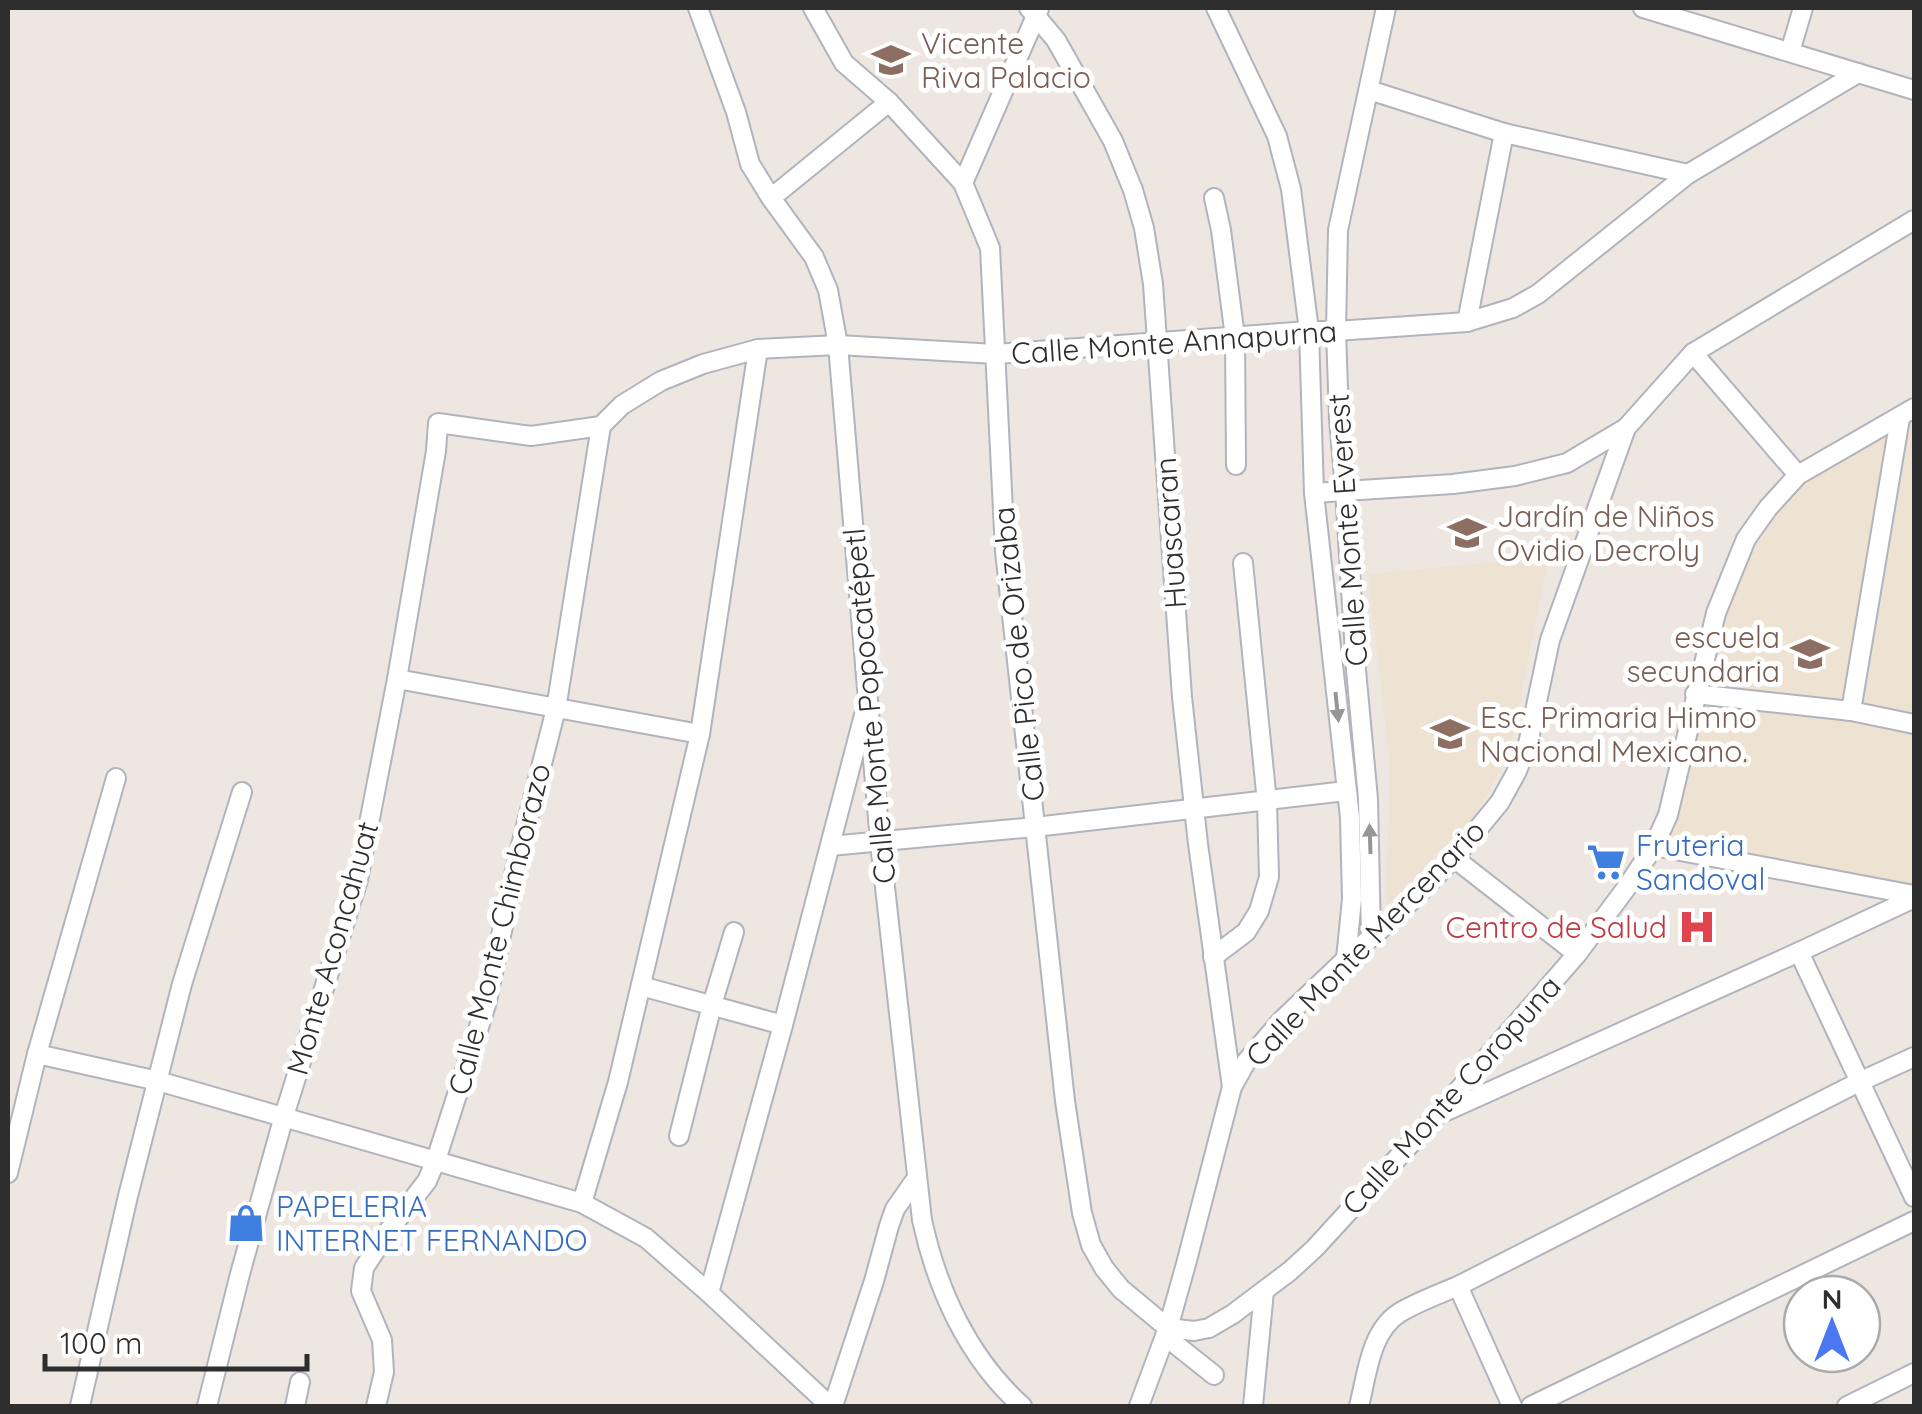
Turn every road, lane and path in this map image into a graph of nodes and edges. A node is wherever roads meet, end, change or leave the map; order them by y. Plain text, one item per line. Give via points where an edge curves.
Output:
1 (698, 8) edge
2 (813, 8) edge
3 (1216, 8) edge
4 (1386, 8) edge
5 (1643, 8) edge
6 (1802, 8) edge
7 (1035, 10) edge
8 (1790, 52) junction
9 (1858, 73) junction
10 (1369, 90) junction
11 (1914, 90) edge
12 (889, 102) junction
13 (1504, 132) junction
14 (1688, 174) junction
15 (963, 182) junction
16 (771, 198) junction
17 (1214, 198) dead end
18 (1914, 220) edge
19 (1467, 322) junction
20 (1308, 331) junction
21 (1336, 331) junction
22 (1235, 336) junction
23 (1158, 343) junction
24 (838, 345) junction
25 (758, 350) junction
26 (996, 354) junction
27 (1693, 354) junction
28 (1907, 413) edge
29 (601, 426) junction
30 (1626, 428) junction
31 (1236, 465) dead end
32 (1798, 475) junction
33 (1346, 490) junction
34 (1314, 493) junction
35 (1242, 563) dead end
36 (397, 679) junction
37 (1695, 694) junction
38 (868, 700) junction
39 (556, 709) junction
40 (1851, 711) junction
41 (1914, 724) edge
42 (700, 734) junction
43 (116, 778) dead end
44 (1346, 791) junction
45 (242, 792) dead end
46 (1267, 802) junction
47 (1194, 809) junction
48 (1035, 827) junction
49 (880, 842) junction
50 (830, 846) junction
51 (1654, 846) junction
52 (1454, 858) junction
53 (1914, 896) edge
54 (734, 932) dead end
55 (1371, 937) junction
56 (1800, 952) junction
57 (1576, 954) junction
58 (1213, 957) junction
59 (1346, 959) junction
60 (641, 986) junction
61 (712, 1005) junction
62 (783, 1025) junction
63 (38, 1054) junction
64 (1914, 1057) edge
65 (158, 1081) junction
66 (1859, 1082) junction
67 (1232, 1087) junction
68 (284, 1116) junction
69 (1436, 1116) junction
70 (679, 1136) dead end
71 (436, 1160) junction
72 (8, 1174) edge
73 (916, 1179) junction
74 (1914, 1197) edge
75 (582, 1203) junction
76 (1914, 1221) edge
77 (1458, 1286) junction
78 (1264, 1291) junction
79 (709, 1293) junction
80 (1166, 1332) junction
81 (1914, 1374) edge
82 (1214, 1375) dead end
83 (300, 1382) dead end
84 (1001, 1398) edge
85 (80, 1406) edge
86 (207, 1406) edge
87 (295, 1406) edge
88 (376, 1406) edge
89 (832, 1406) edge
90 (1022, 1406) edge
91 (1139, 1406) edge
92 (1253, 1406) edge
93 (1359, 1406) edge
94 (1512, 1406) edge
95 (1530, 1406) edge
96 (1846, 1406) edge

1 - 16 street, Calle Monte Popocatépetl via 750,164
2 - 12 street, Calle Pico de Orizaba via 844,63
3 - 20 street, Calle Monte Everest via 1277,136 1291,189
4 - 10 street, Calle Monte Everest
5 - 8 street
6 - 8 street
7 - 15 street
7 - 23 street, Huascaran via 1106,127 1133,190
8 - 9 street
9 - 11 street
9 - 14 street, Calle Monte Annapurna
10 - 13 street
10 - 21 street, Calle Monte Everest via 1338,230
12 - 15 street, Calle Pico de Orizaba
12 - 16 street
13 - 14 street
13 - 19 street
14 - 19 street, Calle Monte Annapurna via 1538,294
15 - 26 street, Calle Pico de Orizaba via 990,248
16 - 24 street, Calle Monte Popocatépetl via 814,257
17 - 22 street
18 - 27 street, Calle Monte Mercenario
19 - 21 street, Calle Monte Annapurna
20 - 21 street, Calle Monte Annapurna
20 - 22 street, Calle Monte Annapurna
20 - 34 street, Calle Monte Everest
21 - 33 street, Calle Monte Everest
22 - 23 street, Calle Monte Annapurna
22 - 31 street
23 - 26 street, Calle Monte Annapurna
23 - 47 street, Huascaran
24 - 25 street, Calle Monte Annapurna
24 - 26 street, Calle Monte Annapurna
24 - 38 street, Calle Monte Popocatépetl
25 - 29 street, Calle Monte Annapurna via 661,381
25 - 42 street
26 - 48 street, Calle Pico de Orizaba via 1005,551
27 - 30 street, Calle Monte Mercenario
27 - 32 street
28 - 32 street, Calle Monte Coropuna
28 - 40 street
29 - 36 street, Monte Aconcahuat via 531,436 438,423
29 - 39 street, Calle Monte Chimborazo
30 - 33 street via 1567,463 1515,476
30 - 52 street, Calle Monte Mercenario via 1550,640 1528,744 1500,802
32 - 37 street, Calle Monte Coropuna via 1746,539 1716,613
33 - 34 street
55 -> 33 street, Calle Monte Everest
34 -> 44 street, Calle Monte Everest
35 - 46 street
36 - 39 street
36 - 68 street, Monte Aconcahuat via 358,880
37 - 40 street
37 - 51 street, Calle Monte Coropuna via 1668,815
38 - 49 street, Calle Monte Popocatépetl
38 - 50 street
39 - 42 street
39 - 71 street, Calle Monte Chimborazo via 486,1005
40 - 41 street
42 - 60 street
43 - 63 street
44 - 46 street
44 - 59 street, Calle Monte Everest via 1352,899
45 - 65 street
46 - 47 street
46 - 58 street via 1265,894 1246,932
47 - 48 street
47 - 58 street, Huascaran
48 - 49 street
48 - 80 street, Calle Pico de Orizaba via 1082,1213 1104,1268
49 - 50 street
49 - 73 street, Calle Monte Popocatépetl
50 - 62 street
51 - 53 street
51 - 57 street, Calle Monte Coropuna
52 - 55 street, Calle Monte Mercenario
52 - 57 street
53 - 56 street
54 - 61 street
55 - 59 street, Calle Monte Mercenario
56 - 66 street
56 - 69 street
57 - 69 street, Calle Monte Coropuna
58 - 67 street, Huascaran
59 - 67 street, Calle Monte Mercenario via 1281,1021
60 - 61 street
60 - 75 street
61 - 62 street
61 - 70 street
62 - 79 street
63 - 65 street
63 - 72 street
64 - 66 street
65 - 68 street
65 - 85 street
66 - 74 street
66 - 77 street
67 - 80 street, Calle Monte Mercenario
68 - 71 street
68 - 86 street, Monte Aconcahuat
69 - 78 street, Calle Monte Coropuna via 1315,1248
71 - 75 street
71 - 88 street, Calle Monte Chimborazo via 364,1268 361,1291 382,1340
73 - 84 street, Calle Monte Popocatépetl via 941,1288
73 - 89 street via 888,1226
75 - 79 street via 646,1238
76 - 95 street
77 - 93 street via 1385,1326
77 - 94 street
78 - 80 street, Calle Monte Coropuna via 1208,1328
78 - 92 street
79 - 89 street
80 - 82 street, Calle Pico de Orizaba
80 - 91 street, Calle Monte Mercenario
81 - 96 street
83 - 87 street
84 - 90 street, Calle Monte Popocatépetl

